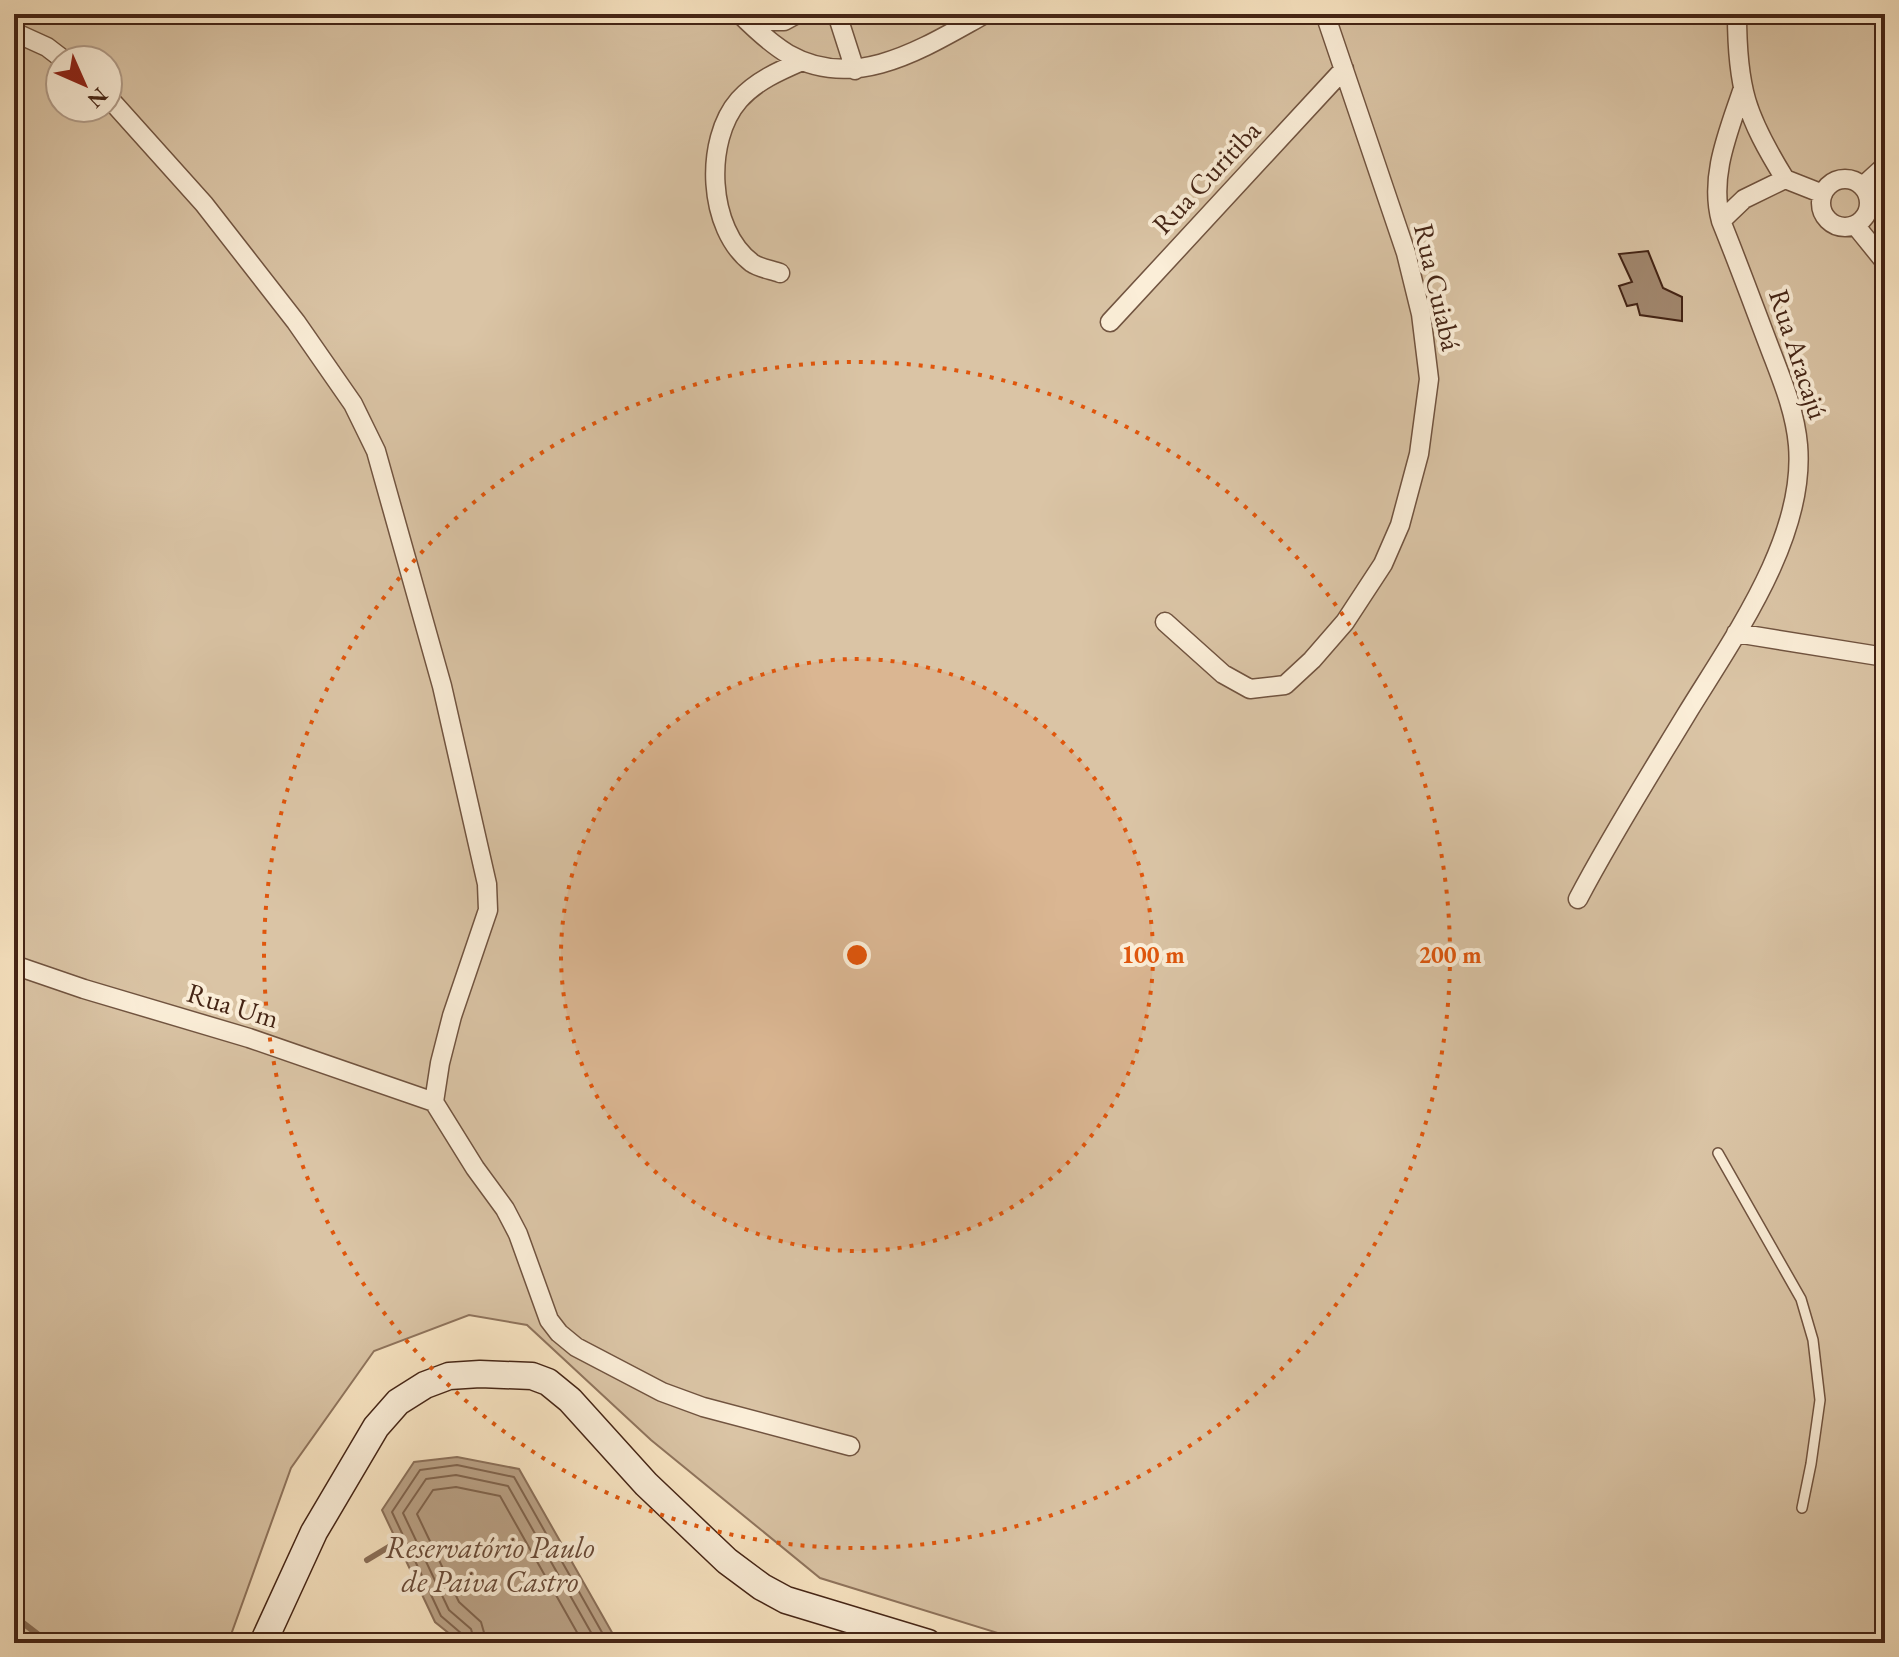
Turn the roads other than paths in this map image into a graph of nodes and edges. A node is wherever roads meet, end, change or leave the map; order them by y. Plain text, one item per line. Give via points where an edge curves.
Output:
1 (797, 14) edge
2 (837, 14) edge
3 (985, 14) edge
4 (1325, 14) edge
5 (1737, 14) edge
6 (743, 17) edge
7 (14, 32) edge
8 (44, 46) edge
9 (802, 61) junction
10 (1344, 69) junction
11 (855, 70) junction
12 (1742, 91) junction
13 (124, 115) edge
14 (1885, 166) edge
15 (1785, 179) junction
16 (1863, 186) junction
17 (1823, 194) junction
18 (1721, 221) junction
19 (1855, 225) junction
20 (1885, 262) edge
21 (780, 273) dead end
22 (1110, 322) dead end
23 (1165, 622) dead end
24 (1736, 633) junction
25 (1885, 657) edge
26 (1578, 899) dead end
27 (14, 965) edge
28 (434, 1102) junction
29 (1718, 1153) dead end
30 (850, 1446) dead end
31 (1802, 1508) dead end
32 (263, 1643) edge
33 (928, 1643) edge

1 - 6 street via 784,21
2 - 11 street
3 - 11 street via 904,57
4 - 10 street, Rua Cuiabá
5 - 12 street
6 - 9 street
7 - 8 street
9 - 11 street
9 - 21 street via 762,80 740,99 721,135 716,168 717,207 731,239 752,263
10 - 22 street, Rua Curitiba
10 - 23 street, Rua Cuiabá via 1406,253 1427,347 1429,379 1419,454 1400,525 1383,564 1345,622 1285,685 1250,689 1223,674
12 - 15 street via 1753,124
12 - 18 street, Rua Aracajú via 1721,150
13 - 28 street via 204,204 296,322 353,404 376,451 442,686 487,884 488,910 452,1016
14 - 16 street
15 - 17 street
15 - 18 street via 1744,199
16 - 17 street via 1841,179
16 - 19 street via 1869,208
17 - 19 street via 1822,210 1831,223
18 - 24 street, Rua Aracajú via 1786,391 1798,447 1795,501 1785,537
19 - 20 street
24 - 25 street
24 - 26 street, Rua Aracajú
27 - 28 street, Rua Um
28 - 30 street via 512,1222 549,1320 576,1347 662,1392
29 - 31 lane via 1801,1299 1813,1340 1820,1400
32 - 33 main road via 314,1532 376,1427 398,1402 425,1385 449,1376 480,1374 532,1376 548,1382 657,1495 762,1587 786,1600

